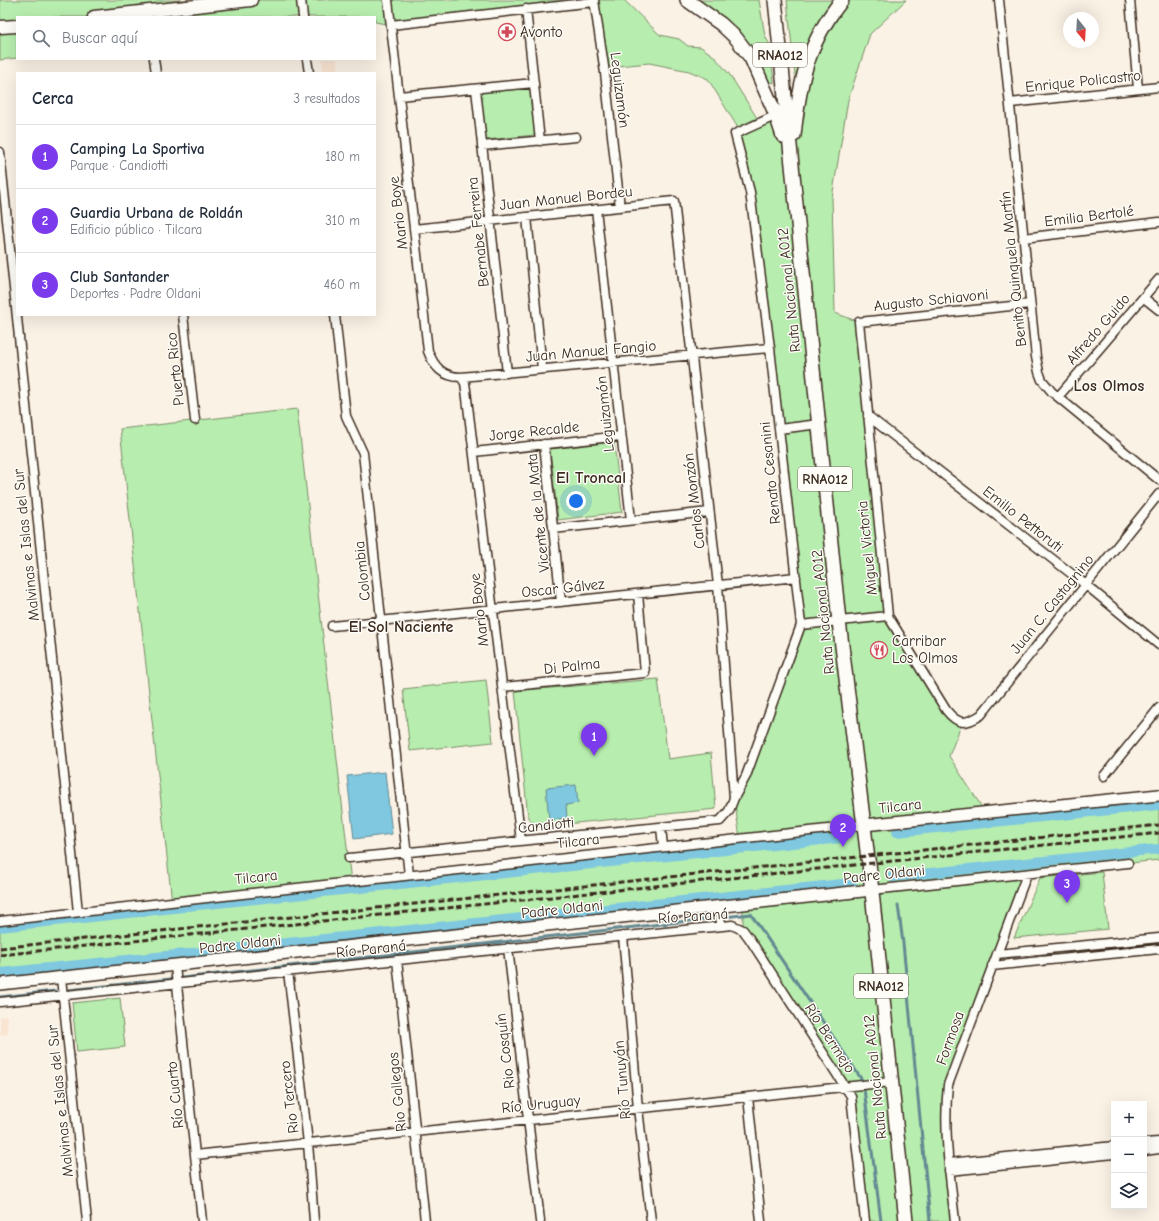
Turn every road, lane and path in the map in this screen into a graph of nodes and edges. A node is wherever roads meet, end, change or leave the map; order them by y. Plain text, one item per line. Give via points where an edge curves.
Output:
1 (251, 0) edge
2 (301, 0) edge
3 (388, 0) edge
4 (688, 0) edge
5 (775, 0) edge
6 (842, 0) edge
7 (999, 0) edge
8 (1130, 0) edge
9 (594, 1) edge
10 (526, 10) junction
11 (149, 14) edge
12 (112, 16) edge
13 (303, 16) edge
14 (391, 25) junction
15 (16, 26) edge
16 (0, 27) edge
17 (154, 60) edge
18 (307, 60) edge
19 (156, 72) edge
20 (309, 72) edge
21 (534, 83) junction
22 (1159, 87) edge
23 (476, 89) junction
24 (1138, 89) junction
25 (399, 96) junction
26 (1010, 103) junction
27 (786, 110) junction
28 (576, 137) dead end
29 (540, 141) junction
30 (482, 146) junction
31 (0, 152) edge
32 (791, 158) junction
33 (674, 201) joint
34 (620, 206) junction
35 (596, 209) junction
36 (527, 217) junction
37 (490, 221) junction
38 (1159, 222) edge
39 (414, 229) junction
40 (1023, 238) junction
41 (1159, 279) edge
42 (1144, 298) junction
43 (1030, 304) junction
44 (16, 308) edge
45 (1159, 310) edge
46 (17, 316) edge
47 (183, 316) edge
48 (335, 316) edge
49 (859, 322) joint
50 (770, 348) junction
51 (428, 351) joint
52 (691, 355) junction
53 (613, 362) junction
54 (542, 369) junction
55 (507, 373) junction
56 (461, 377) junction
57 (1058, 397) junction
58 (868, 416) junction
59 (195, 420) dead end
60 (819, 424) junction
61 (779, 429) junction
62 (621, 436) junction
63 (544, 444) junction
64 (474, 452) junction
65 (1159, 480) edge
66 (1159, 494) edge
67 (710, 512) junction
68 (631, 520) junction
69 (553, 529) junction
70 (796, 577) junction
71 (718, 585) junction
72 (1086, 585) junction
73 (638, 594) junction
74 (561, 602) junction
75 (493, 609) junction
76 (888, 616) junction
77 (381, 621) junction
78 (839, 621) junction
79 (801, 625) junction
80 (332, 626) dead end
81 (1159, 645) edge
82 (502, 687) junction
83 (1159, 708) edge
84 (962, 723) joint
85 (1104, 776) dead end
86 (1159, 795) edge
87 (734, 798) junction
88 (864, 825) junction
89 (661, 827) junction
90 (521, 841) junction
91 (663, 847) junction
92 (406, 853) junction
93 (349, 858) dead end
94 (1128, 863) dead end
95 (1027, 874) junction
96 (409, 875) junction
97 (872, 890) junction
98 (717, 907) junction
99 (78, 912) junction
100 (0, 921) edge
101 (722, 926) junction
102 (743, 930) joint
103 (624, 936) junction
104 (1159, 938) edge
105 (508, 948) junction
106 (1159, 949) edge
107 (997, 954) junction
108 (397, 960) junction
109 (175, 966) junction
110 (992, 966) junction
111 (288, 971) junction
112 (61, 978) junction
113 (177, 983) junction
114 (0, 984) edge
115 (63, 995) junction
116 (0, 1002) edge
117 (891, 1082) junction
118 (845, 1086) junction
119 (748, 1096) junction
120 (638, 1108) junction
121 (528, 1120) junction
122 (415, 1131) junction
123 (1159, 1142) edge
124 (308, 1143) junction
125 (1147, 1143) edge
126 (1111, 1146) edge
127 (1159, 1149) edge
128 (1147, 1150) edge
129 (195, 1154) junction
130 (1111, 1154) edge
131 (949, 1167) junction
132 (86, 1221) edge
133 (202, 1221) edge
134 (314, 1221) edge
135 (425, 1221) edge
136 (540, 1221) edge
137 (651, 1221) edge
138 (761, 1221) edge
139 (865, 1221) edge
140 (906, 1221) edge
141 (955, 1221) edge

1 - 11 main road
2 - 13 street
3 - 14 street, Mario Boye
4 - 27 highway via 736,38
5 - 27 highway, RNA012
6 - 27 highway via 814,44 802,78
7 - 26 street, Benito Quinquela Martín
8 - 24 street
9 - 10 street
9 - 34 street, Leguizamón
10 - 14 street
10 - 21 street
11 - 12 main road
14 - 25 street, Mario Boye
15 - 16 main road
17 - 19 street
18 - 20 street
21 - 23 street
21 - 29 street
22 - 24 street, Enrique Policastro
23 - 25 street
23 - 30 street, Bernabe Ferreira
24 - 26 street, Enrique Policastro
25 - 39 street, Mario Boye
26 - 40 street, Benito Quinquela Martín
27 - 32 highway
27 - 32 highway
27 - 50 street, Renato Cesanini via 735,134 750,192
28 - 29 street
29 - 30 street
30 - 37 street, Bernabe Ferreira
31 - 44 street, Malvinas e Islas del Sur
32 - 60 highway, Ruta Nacional A012 / RNA012
33 - 34 street, Juan Manuel Bordeu
33 - 52 street, Carlos Monzón
34 - 35 street, Juan Manuel Bordeu
35 - 36 street, Juan Manuel Bordeu
35 - 53 street, Leguizamón
36 - 37 street, Juan Manuel Bordeu
36 - 54 street
37 - 39 street, Juan Manuel Bordeu
37 - 55 street, Bernabe Ferreira
38 - 40 street, Emilia Bertolé
39 - 51 street, Mario Boye
40 - 43 street, Benito Quinquela Martín
41 - 42 street, Alfredo Guido
42 - 45 street
42 - 57 street, Alfredo Guido
43 - 49 street, Augusto Schiavoni
43 - 57 street, Benito Quinquela Martín via 1039,372 1046,387
46 - 99 street, Malvinas e Islas del Sur
47 - 59 street, Puerto Rico
48 - 77 street, Colombia via 346,416 363,453
49 - 58 street, Miguel Victoria
50 - 52 street, Juan Manuel Fangio
50 - 61 street, Renato Cesanini
51 - 56 street, Juan Manuel Fangio via 431,359 444,374
52 - 53 street, Juan Manuel Fangio
52 - 67 street, Carlos Monzón
53 - 54 street, Juan Manuel Fangio
53 - 62 street, Leguizamón
54 - 55 street, Juan Manuel Fangio
55 - 56 street, Juan Manuel Fangio
56 - 64 street, Mario Boye via 465,383
57 - 65 street, Benito Quinquela Martín
58 - 72 street, Emilio Pettoruti
58 - 76 street, Miguel Victoria
60 - 61 street
60 - 78 highway, Ruta Nacional A012 / RNA012
61 - 70 street, Renato Cesanini
62 - 63 street, Jorge Recalde
62 - 68 street, Leguizamón
63 - 64 street, Jorge Recalde
63 - 69 street, Vicente de la Mata
64 - 75 street, Mario Boye
66 - 72 street, Juan C. Castagnino
67 - 68 street
67 - 71 street, Carlos Monzón
68 - 69 street
69 - 74 street, Vicente de la Mata
70 - 71 street, Oscar Gálvez
70 - 79 street, Renato Cesanini
71 - 73 street, Oscar Gálvez
71 - 87 street, Carlos Monzón
72 - 81 street, Emilio Pettoruti
72 - 84 street, Juan C. Castagnino via 981,715 972,721
73 - 74 street, Oscar Gálvez
73 - 82 street, Di Palma via 645,673
74 - 75 street, Oscar Gálvez
75 - 77 street, Oscar Gálvez
75 - 82 street, Mario Boye
76 - 78 street
76 - 84 street, Miguel Victoria via 946,710 953,719
77 - 80 street, Oscar Gálvez
77 - 92 street, Colombia
78 - 79 street
78 - 88 highway, Ruta Nacional A012 / RNA012
79 - 87 street, Renato Cesanini via 746,776
82 - 90 street, Mario Boye
83 - 85 street
86 - 88 main road, Tilcara
87 - 89 street, Candiotti via 729,811 720,821
88 - 91 street, Tilcara
88 - 97 highway, Ruta Nacional A012 / RNA012
89 - 90 street, Candiotti
89 - 91 street
90 - 92 street, Candiotti
91 - 96 street, Tilcara
92 - 93 street, Candiotti
92 - 96 street, Colombia
94 - 95 street, Padre Oldani
95 - 97 street, Padre Oldani
95 - 107 street, Formosa
96 - 99 street, Tilcara
97 - 98 main road, Padre Oldani
97 - 117 highway, Ruta Nacional A012 / RNA012
98 - 101 street
98 - 109 main road, Padre Oldani
99 - 100 street, Tilcara
101 - 102 street, Río Paraná via 732,925
101 - 103 street, Río Paraná
102 - 118 street, Río Bermejo
103 - 105 street, Río Paraná
103 - 120 street, Río Tunuyán
104 - 107 street
105 - 108 street, Río Paraná
105 - 121 street, Rio Cosquín
106 - 110 street
107 - 110 street, Formosa
108 - 111 street, Río Paraná
108 - 122 street, Rio Gallegos
109 - 112 main road, Padre Oldani
109 - 113 street, Río Cuarto
110 - 131 street, Formosa via 948,1084 946,1102
111 - 113 street, Río Paraná
111 - 124 street, Rio Tercero
112 - 114 main road, Padre Oldani
112 - 115 street, Malvinas e Islas del Sur
113 - 115 street, Río Paraná
113 - 129 street, Río Cuarto
115 - 116 street, Río Paraná
115 - 132 street, Malvinas e Islas del Sur
117 - 118 street, Río Uruguay
117 - 140 highway, Ruta Nacional A012 / RNA012
118 - 119 street, Río Uruguay
118 - 139 street, Río Bermejo via 851,1096
119 - 120 street, Río Uruguay
119 - 138 street
120 - 121 street, Río Uruguay
120 - 137 street, Río Tunuyán
121 - 122 street, Río Uruguay
121 - 136 street, Rio Cosquín
122 - 124 street, Río Uruguay
122 - 135 street, Rio Gallegos
123 - 125 street
124 - 129 street, Río Uruguay
124 - 134 street, Rio Tercero
126 - 131 street
127 - 128 street
129 - 133 street, Río Cuarto
130 - 131 street
131 - 141 street, Formosa

